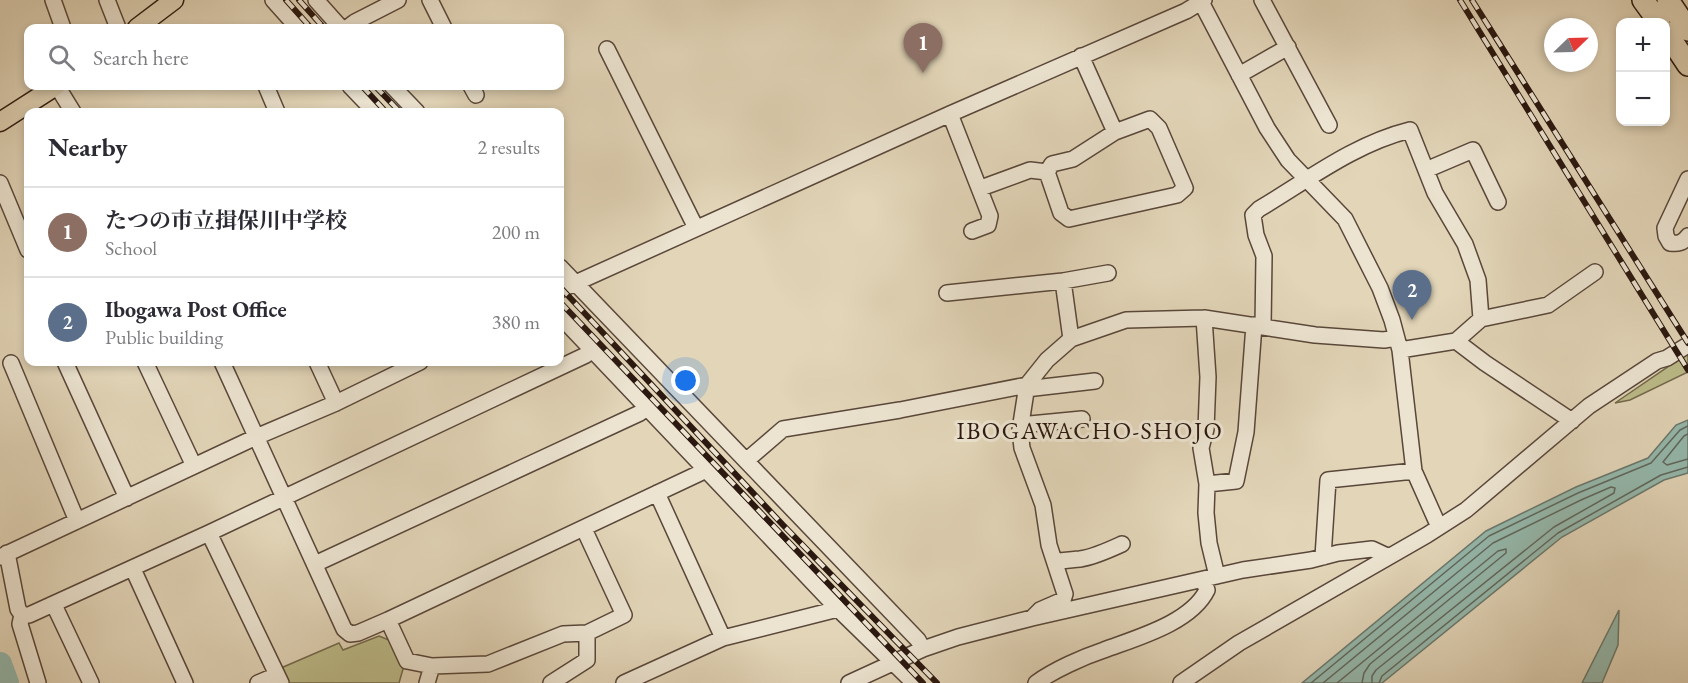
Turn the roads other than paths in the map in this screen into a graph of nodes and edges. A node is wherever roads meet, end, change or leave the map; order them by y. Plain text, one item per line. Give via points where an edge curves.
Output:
1 (53, 0) edge
2 (106, 0) edge
3 (174, 0) edge
4 (273, 0) edge
5 (316, 0) edge
6 (398, 0) edge
7 (430, 0) edge
8 (1262, 0) edge
9 (1643, 0) edge
10 (1668, 0) edge
11 (1202, 1) edge
12 (1656, 18) edge
13 (62, 24) edge
14 (116, 24) edge
15 (142, 24) edge
16 (294, 24) edge
17 (337, 24) edge
18 (352, 24) edge
19 (442, 24) edge
20 (1688, 30) edge
21 (1670, 39) edge
22 (1288, 47) junction
23 (607, 49) dead end
24 (1081, 56) junction
25 (1688, 65) edge
26 (1239, 75) junction
27 (50, 90) edge
28 (59, 90) edge
29 (268, 90) edge
30 (354, 90) edge
31 (396, 90) edge
32 (70, 108) edge
33 (275, 108) edge
34 (371, 108) edge
35 (413, 108) edge
36 (950, 114) junction
37 (0, 122) edge
38 (1329, 125) dead end
39 (1115, 132) junction
40 (1426, 170) junction
41 (1047, 172) junction
42 (1688, 179) edge
43 (1306, 180) junction
44 (0, 183) edge
45 (981, 188) junction
46 (1498, 202) dead end
47 (696, 228) junction
48 (972, 231) dead end
49 (1688, 236) edge
50 (24, 240) edge
51 (564, 271) edge
52 (1595, 272) dead end
53 (1108, 273) dead end
54 (1063, 281) junction
55 (575, 283) junction
56 (564, 288) edge
57 (947, 293) dead end
58 (1204, 318) junction
59 (1481, 319) junction
60 (564, 320) edge
61 (1259, 326) junction
62 (1071, 339) junction
63 (1456, 341) junction
64 (1398, 344) junction
65 (1688, 345) edge
66 (591, 350) junction
67 (11, 363) dead end
68 (564, 365) edge
69 (67, 366) edge
70 (147, 366) edge
71 (224, 366) edge
72 (319, 366) edge
73 (407, 366) edge
74 (563, 366) edge
75 (1095, 381) dead end
76 (1027, 387) junction
77 (336, 403) junction
78 (646, 407) junction
79 (1082, 420) dead end
80 (1572, 421) junction
81 (1020, 430) junction
82 (256, 437) junction
83 (747, 460) junction
84 (194, 466) junction
85 (705, 468) junction
86 (1414, 471) junction
87 (1207, 484) junction
88 (657, 493) junction
89 (284, 497) junction
90 (127, 498) junction
91 (77, 521) junction
92 (1438, 527) junction
93 (584, 529) junction
94 (209, 533) junction
95 (1122, 544) dead end
96 (3, 555) edge
97 (1386, 556) junction
98 (1323, 557) junction
99 (1056, 562) junction
100 (315, 564) junction
101 (133, 569) junction
102 (1210, 578) junction
103 (54, 605) junction
104 (838, 609) junction
105 (22, 615) junction
106 (1032, 618) junction
107 (388, 620) junction
108 (587, 633) junction
109 (723, 638) junction
110 (923, 649) junction
111 (894, 662) junction
112 (432, 666) junction
113 (279, 679) edge
114 (38, 683) edge
115 (91, 683) edge
116 (185, 683) edge
117 (258, 683) edge
118 (427, 683) edge
119 (551, 683) edge
120 (624, 683) edge
121 (849, 683) edge
122 (914, 683) edge
123 (1036, 683) edge
124 (1181, 683) edge

1 - 13 street
2 - 14 street
3 - 15 main road
4 - 16 street
5 - 17 street
6 - 18 street
7 - 19 street
8 - 22 street
9 - 12 highway
10 - 20 highway
11 - 24 street
11 - 26 street
21 - 25 highway
22 - 26 street
22 - 38 street
23 - 47 street
24 - 36 street
24 - 39 street
26 - 43 street via 1267,128
27 - 37 main road
28 - 32 street
29 - 33 street
30 - 34 street
31 - 35 street
36 - 45 street
36 - 47 street
39 - 41 street via 1073,159 1052,164
39 - 41 street via 1150,119 1159,128 1185,188 1177,195 1069,219 1061,213
40 - 43 street via 1410,130 1343,157
40 - 46 street via 1473,150
40 - 59 street via 1465,244 1478,280
41 - 45 street via 1030,170
42 - 49 street via 1665,228 1670,243 1677,244
43 - 61 street via 1253,215 1264,256
43 - 64 street via 1352,231 1380,288
44 - 50 street
45 - 48 street via 990,216 988,225
47 - 55 street
51 - 55 street
52 - 59 street via 1548,305
53 - 54 street
54 - 57 street
54 - 62 street
55 - 56 street
55 - 83 street
58 - 61 street
58 - 62 street via 1126,321
58 - 87 street via 1208,377 1206,429 1201,448
59 - 63 street
60 - 66 street
61 - 64 street via 1315,335 1384,339
61 - 87 street via 1236,481
62 - 76 street via 1047,360
63 - 64 street
63 - 80 street
64 - 86 street
65 - 80 street via 1657,361
66 - 68 street
66 - 78 street
67 - 91 street
69 - 90 street
70 - 84 street
71 - 82 street
72 - 77 street
73 - 77 street
74 - 89 street
75 - 76 street
76 - 81 street
76 - 83 street via 783,429
77 - 82 street
78 - 85 street
78 - 100 street via 640,414
79 - 81 street via 1030,424
80 - 92 street via 1466,510
81 - 99 street
82 - 84 street
82 - 89 street
83 - 110 street
84 - 90 street
85 - 88 street
85 - 104 street
86 - 92 street
86 - 98 street via 1328,480
87 - 102 street
88 - 93 street
88 - 109 street
89 - 94 street
89 - 100 street
90 - 91 street
91 - 96 street
92 - 97 street
93 - 107 street
93 - 108 street via 624,615
94 - 101 street
94 - 113 street
95 - 99 street via 1080,559
96 - 105 street
97 - 98 street via 1372,549
97 - 124 street via 1239,643
98 - 102 street
99 - 106 street via 1065,594 1063,600
100 - 107 street via 344,629 350,634
101 - 103 street
101 - 116 street
102 - 106 street
102 - 123 street via 1202,600 1173,622 1101,650
103 - 105 street
103 - 115 street
104 - 109 street
104 - 111 street
105 - 114 street via 20,624
106 - 110 street
107 - 112 street via 407,661
108 - 112 street via 563,634 488,664
108 - 119 street via 587,660
109 - 120 street
110 - 111 street
111 - 121 street
111 - 122 street
112 - 118 street
113 - 117 street

